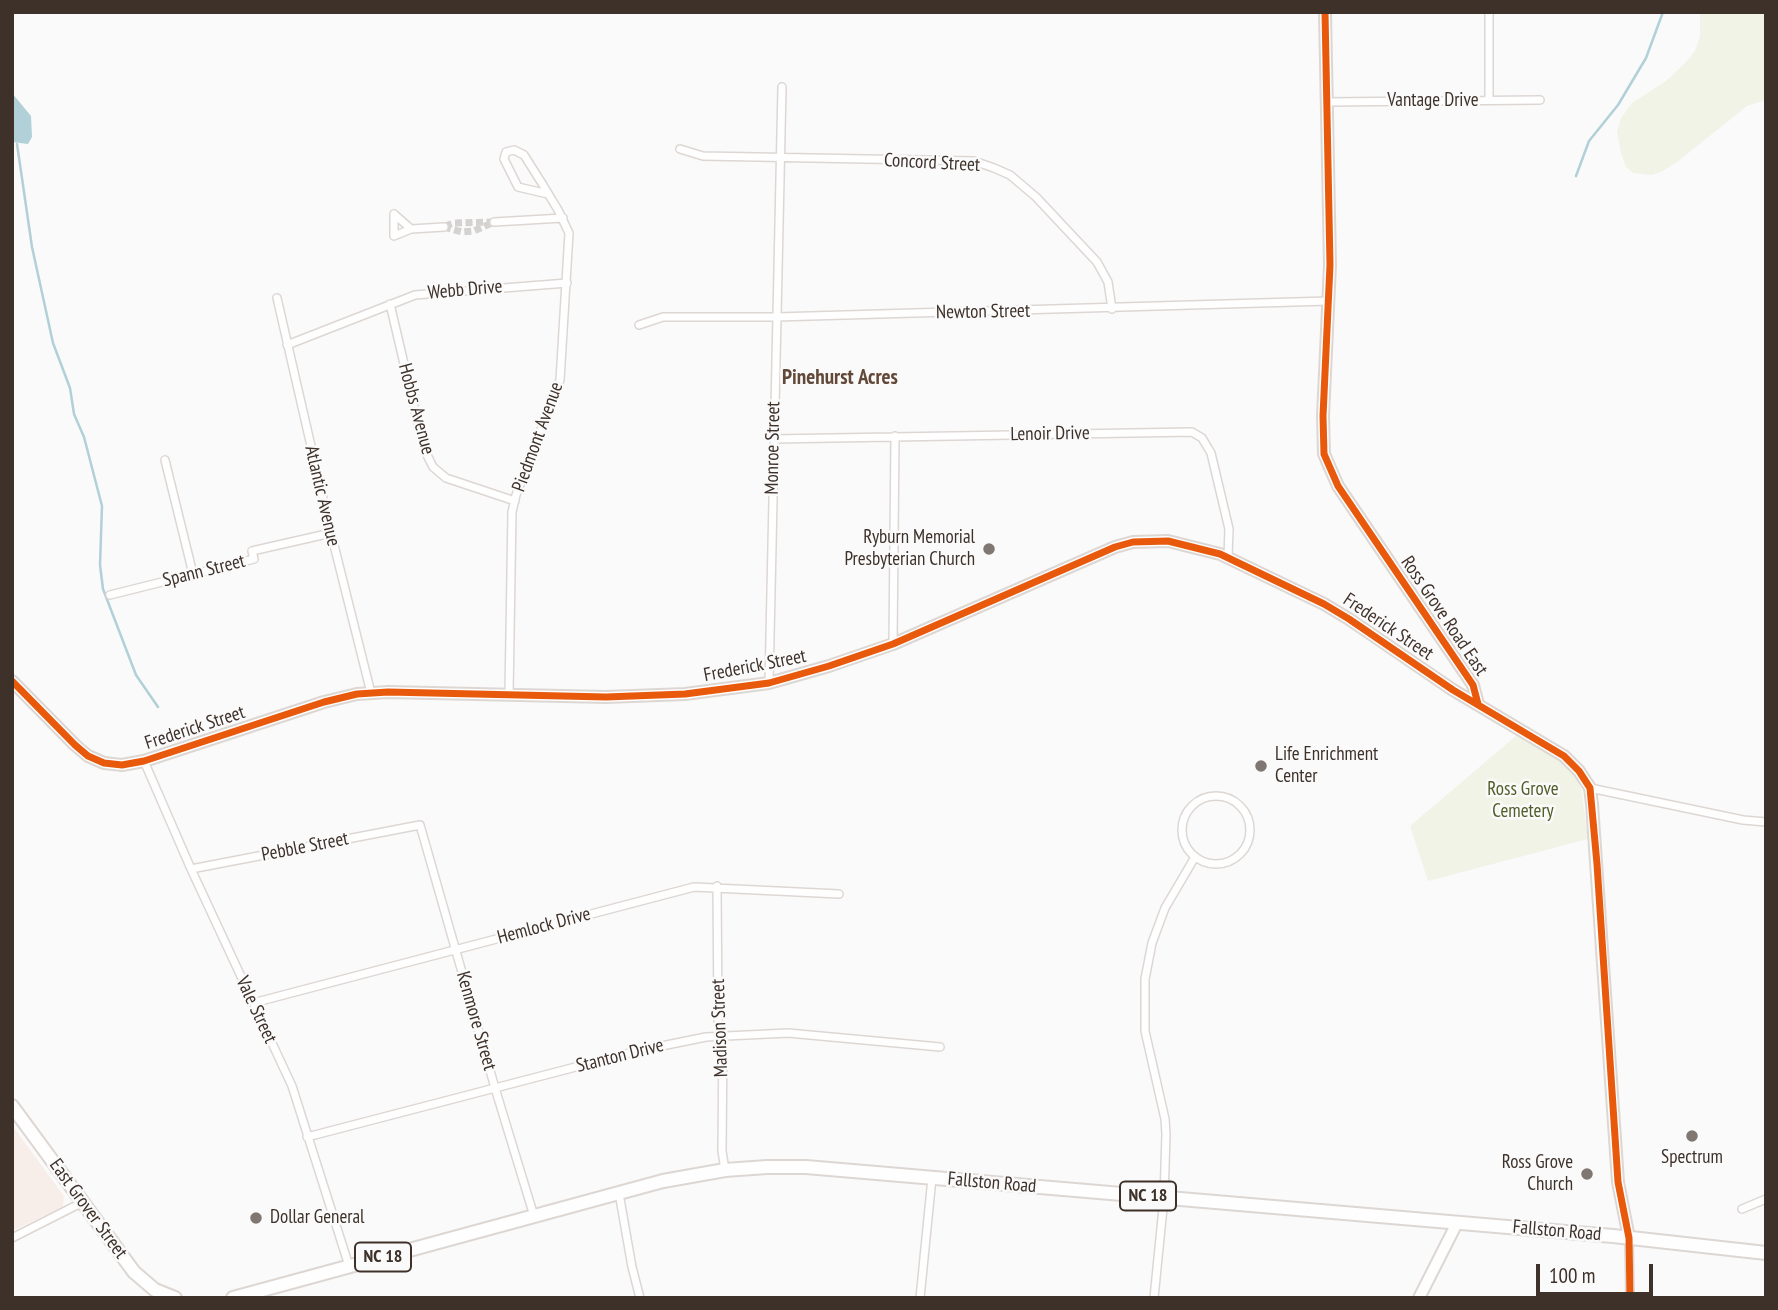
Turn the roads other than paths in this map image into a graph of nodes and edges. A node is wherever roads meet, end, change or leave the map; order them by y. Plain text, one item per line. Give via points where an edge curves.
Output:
1 (1325, 12) edge
2 (1489, 12) edge
3 (782, 88) dead end
4 (1489, 100) junction
5 (1540, 100) dead end
6 (1327, 102) junction
7 (680, 149) dead end
8 (781, 159) junction
9 (548, 194) junction
10 (563, 218) junction
11 (494, 222) dead end
12 (444, 227) tunnel mouth
13 (411, 229) dead end
14 (567, 283) junction
15 (276, 298) dead end
16 (1329, 301) junction
17 (390, 304) junction
18 (1112, 309) junction
19 (776, 317) junction
20 (639, 325) dead end
21 (287, 345) junction
22 (895, 436) junction
23 (773, 439) junction
24 (165, 460) dead end
25 (515, 500) junction
26 (331, 533) junction
27 (1228, 557) junction
28 (193, 574) junction
29 (110, 595) dead end
30 (893, 644) junction
31 (12, 681) edge
32 (769, 683) junction
33 (371, 693) junction
34 (509, 694) junction
35 (1478, 705) junction
36 (144, 761) junction
37 (1590, 788) junction
38 (1766, 822) edge
39 (420, 825) joint
40 (1195, 857) junction
41 (191, 869) junction
42 (717, 886) junction
43 (839, 894) dead end
44 (456, 950) junction
45 (253, 1003) junction
46 (723, 1037) junction
47 (940, 1047) dead end
48 (495, 1088) junction
49 (12, 1105) edge
50 (307, 1137) junction
51 (725, 1170) junction
52 (932, 1178) junction
53 (619, 1193) junction
54 (1164, 1198) junction
55 (1766, 1199) edge
56 (83, 1202) junction
57 (1742, 1209) dead end
58 (534, 1216) junction
59 (1457, 1223) junction
60 (12, 1238) edge
61 (1629, 1238) junction
62 (1766, 1253) edge
63 (349, 1266) junction
64 (175, 1298) edge
65 (233, 1298) edge
66 (640, 1298) edge
67 (920, 1298) edge
68 (1154, 1298) edge
69 (1419, 1298) edge
70 (1630, 1298) edge

1 - 6 street, Ross Grove Road East
2 - 4 street
3 - 8 street, Monroe Street
4 - 5 street, Vantage Drive
4 - 6 street, Vantage Drive
6 - 16 street, Ross Grove Road East
7 - 8 street, Concord Street via 703,156
8 - 18 street, Concord Street via 974,161 1004,172 1036,197 1097,262 1108,282
8 - 19 street, Monroe Street
9 - 9 street, Piedmont Avenue via 521,153 506,152 504,159 518,187
9 - 10 street, Piedmont Avenue
10 - 11 street
10 - 14 street, Piedmont Avenue via 569,233
12 - 13 street
14 - 17 street, Webb Drive via 426,292
14 - 25 street, Piedmont Avenue via 560,380
15 - 21 street, Atlantic Avenue
16 - 18 street, Newton Street
16 - 35 street, Ross Grove Road East via 1322,416 1328,468 1463,670
17 - 21 street, Webb Drive
17 - 25 street, Hobbs Avenue via 424,449 433,467 446,478
18 - 19 street, Newton Street
19 - 20 street, Newton Street via 663,317
19 - 23 street, Monroe Street
21 - 26 street, Atlantic Avenue
22 - 23 street, Lenoir Drive
22 - 27 street, Lenoir Drive via 1192,432 1211,453 1229,529
22 - 30 street
23 - 32 street, Monroe Street
24 - 28 street
25 - 34 street, Piedmont Avenue via 510,529
26 - 28 street, Spann Street via 252,551 254,559
26 - 33 street, Atlantic Avenue
27 - 30 street, Frederick Street via 1168,541 1133,542
27 - 35 street, Frederick Street via 1324,604
28 - 29 street, Spann Street
30 - 32 street, Frederick Street
31 - 36 street, Frederick Street via 88,756 116,765
32 - 34 street, Frederick Street via 674,695
33 - 34 street, Frederick Street
33 - 36 street, Frederick Street via 324,702
35 - 37 street, Ross Grove Road East via 1564,756
36 - 41 street, Vale Street
37 - 38 street
37 - 61 street via 1618,1182
39 - 41 street, Pebble Street
39 - 44 street, Kenmore Street
40 - 40 street via 1204,862 1226,862 1244,849 1247,817 1232,800 1200,800 1185,816 1183,838
40 - 54 street via 1165,908 1145,979 1145,1031 1165,1119
41 - 45 street, Vale Street
42 - 43 street, Hemlock Drive
42 - 44 street, Hemlock Drive via 677,890
42 - 46 street, Madison Street via 718,1020
44 - 45 street, Hemlock Drive
44 - 48 street, Kenmore Street
45 - 50 street, Vale Street via 292,1086
46 - 47 street, Stanton Drive via 800,1034
46 - 48 street, Stanton Drive via 637,1051
46 - 51 street, Madison Street
48 - 50 street, Stanton Drive
48 - 58 street, Kenmore Street
49 - 56 main road, East Grover Street
50 - 63 street, Vale Street
51 - 52 main road, Fallston Road / NC 18 via 794,1167
51 - 53 main road, Fallston Road / NC 18
52 - 54 main road, Fallston Road / NC 18
52 - 67 street
53 - 58 main road, Fallston Road / NC 18
53 - 66 street
54 - 59 main road, Fallston Road / NC 18
54 - 68 street
55 - 57 street
56 - 60 street
56 - 64 main road, East Grover Street via 140,1279
58 - 63 main road, Fallston Road / NC 18
59 - 61 main road, Fallston Road / NC 18
59 - 69 street
61 - 62 main road, Fallston Road / NC 18
61 - 70 street
63 - 65 main road, Fallston Road / NC 18

